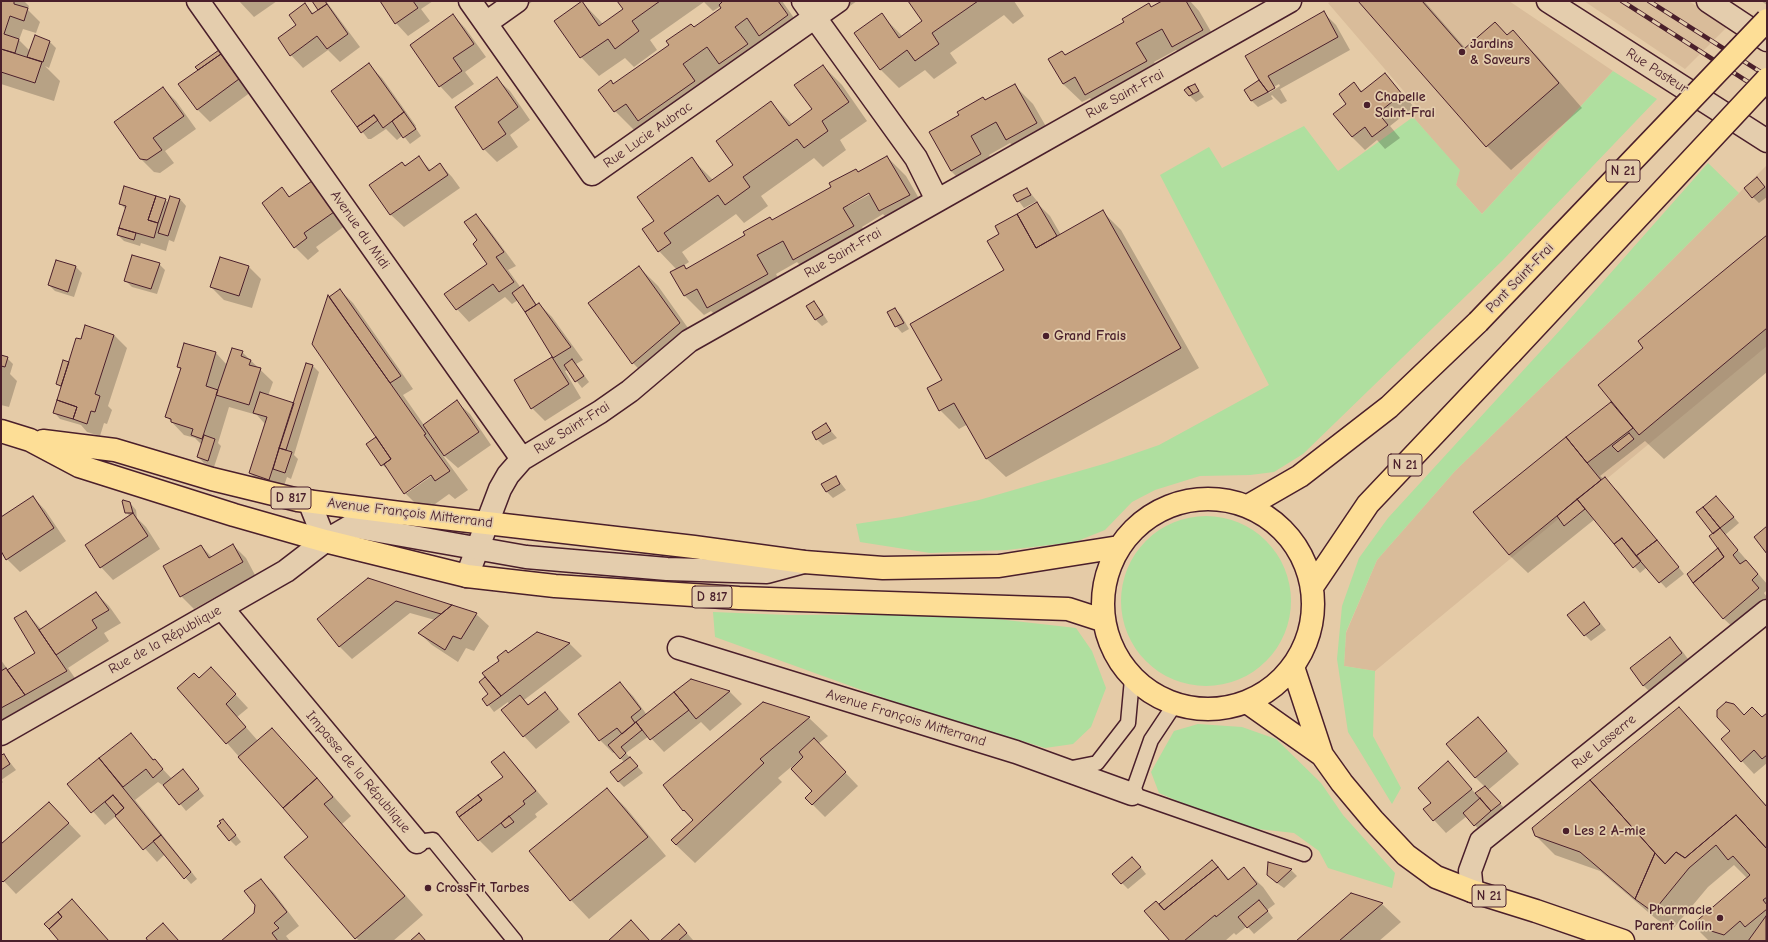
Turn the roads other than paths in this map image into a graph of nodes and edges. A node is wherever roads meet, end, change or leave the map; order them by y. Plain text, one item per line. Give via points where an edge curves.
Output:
1 (198, 1) edge
2 (470, 1) edge
3 (517, 1) edge
4 (838, 1) edge
5 (1290, 1) edge
6 (1548, 1) edge
7 (1708, 1) edge
8 (809, 9) edge
9 (1767, 20) edge
10 (486, 23) junction
11 (1767, 40) edge
12 (1767, 79) edge
13 (1767, 142) edge
14 (937, 200) junction
15 (1, 431) edge
16 (30, 440) junction
17 (522, 459) junction
18 (309, 501) junction
19 (1248, 506) junction
20 (486, 525) junction
21 (325, 542) junction
22 (1119, 547) junction
23 (477, 549) junction
24 (804, 562) junction
25 (467, 576) junction
26 (1312, 587) junction
27 (222, 608) junction
28 (1767, 611) edge
29 (1102, 620) junction
30 (679, 648) dead end
31 (1293, 667) junction
32 (1132, 679) junction
33 (1247, 702) junction
34 (1175, 704) junction
35 (1, 734) edge
36 (1322, 755) junction
37 (1064, 770) junction
38 (1132, 794) junction
39 (417, 842) joint
40 (1304, 854) dead end
41 (1472, 891) junction
42 (515, 941) edge
43 (1623, 941) edge

1 - 17 street, Avenue du Midi
2 - 10 street, Rue Lucie Aubrac
3 - 10 street
4 - 8 street, Rue Lucie Aubrac
5 - 14 street, Rue Saint-Frai
6 - 13 street, Rue Pasteur
7 - 11 street
8 - 10 street, Rue Lucie Aubrac via 592,174
8 - 14 street via 916,158
9 - 19 main road, Pont Saint-Frai / N 21, bridge via 1478,322 1389,407 1300,476
12 - 26 main road, N 21, bridge via 1368,504
14 - 17 street, Rue Saint-Frai via 689,341 630,391
15 - 16 main road, Avenue François Mitterrand / D 817
16 - 18 main road, Avenue François Mitterrand / D 817 via 115,450 212,479
16 - 21 main road, Avenue François Mitterrand / D 817 via 79,466
17 - 20 street, Rue Saint-Frai via 502,484
18 - 20 main road, Avenue François Mitterrand / D 817
18 - 21 street
19 - 22 main road via 1217,498 1185,500 1156,511 1131,530
19 - 26 main road via 1278,524 1301,552
20 - 23 street, Rue Saint-Frai
20 - 24 main road, Avenue François Mitterrand / D 817 via 558,530
21 - 23 street, Rue de la République via 351,526
21 - 25 main road, D 817
21 - 27 street, Rue de la République via 286,571
22 - 24 main road, D 817 via 999,566 883,568
22 - 29 main road via 1112,556
23 - 24 street, Rue de la République via 526,557 667,569 767,572
23 - 25 street, Rue Saint-Frai
25 - 29 main road, D 817 via 555,586 739,598 1068,610
26 - 31 main road via 1313,615 1306,642
27 - 35 street, Rue de la République
27 - 39 street, Impasse de la République
28 - 41 street, Rue Lasserre via 1481,841 1470,871
29 - 32 main road via 1112,652
30 - 37 street, Avenue François Mitterrand via 1009,750
31 - 33 main road
31 - 36 main road, N 21
32 - 34 main road via 1159,699
32 - 37 lane via 1128,723 1098,762
33 - 34 main road via 1218,710 1187,708
33 - 36 main road, N 21
34 - 38 lane via 1151,740
36 - 41 main road, N 21 via 1373,820 1406,855 1436,877
37 - 38 street, Avenue François Mitterrand
38 - 40 lane
39 - 42 lane, Impasse de la République via 433,840
41 - 43 main road, N 21

